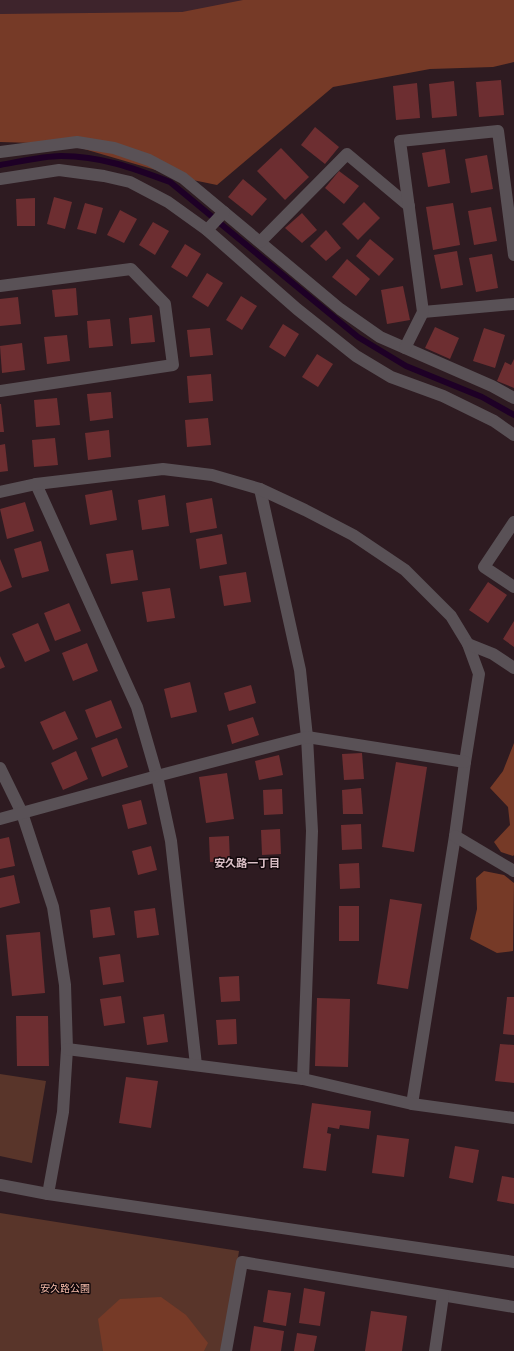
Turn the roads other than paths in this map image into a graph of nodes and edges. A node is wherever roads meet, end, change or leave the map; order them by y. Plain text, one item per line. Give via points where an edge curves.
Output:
1 (0, 152) edge
2 (0, 180) edge
3 (409, 206) junction
4 (224, 212) junction
5 (207, 230) junction
6 (260, 242) junction
7 (514, 255) edge
8 (0, 286) edge
9 (514, 304) edge
10 (424, 312) junction
11 (405, 348) junction
12 (0, 391) edge
13 (514, 398) edge
14 (514, 435) edge
15 (36, 484) junction
16 (260, 489) junction
17 (0, 492) edge
18 (514, 522) edge
19 (514, 587) edge
20 (468, 644) junction
21 (514, 668) edge
22 (307, 737) junction
23 (465, 762) junction
24 (0, 768) edge
25 (157, 776) junction
26 (22, 813) junction
27 (0, 819) edge
28 (455, 836) junction
29 (514, 871) edge
30 (67, 1049) junction
31 (196, 1065) junction
32 (303, 1079) junction
33 (412, 1104) junction
34 (514, 1118) edge
35 (0, 1185) edge
36 (48, 1194) junction
37 (514, 1262) edge
38 (443, 1296) junction
39 (514, 1307) edge
40 (226, 1351) edge
41 (435, 1351) edge

1 - 4 street via 77,142 114,148 149,160 183,178
2 - 5 street via 60,170 130,182 168,202
3 - 6 street via 347,154
3 - 7 street via 400,141 498,130
3 - 10 street
4 - 5 street
4 - 6 street
5 - 14 street via 356,356 391,377 443,396 494,421
6 - 11 street via 340,309 380,338
8 - 12 street via 131,269 166,304 173,365
9 - 10 street
10 - 11 street
11 - 13 street
15 - 16 street via 163,469 212,475
15 - 17 street
15 - 25 street via 136,707
16 - 20 street via 353,535 406,570 451,616
16 - 22 street via 300,670
18 - 19 street via 484,567
20 - 21 street via 493,654
20 - 23 street via 479,674
22 - 23 street
22 - 25 street
22 - 32 street via 312,831
23 - 28 street
24 - 26 street
25 - 26 street
25 - 31 street via 171,841
26 - 27 street
26 - 30 street via 53,906 66,985
28 - 29 street
28 - 33 street
30 - 31 street
30 - 36 street via 63,1112
31 - 32 street
32 - 33 street
33 - 34 street
35 - 36 street
36 - 37 street
38 - 39 street
38 - 40 street via 242,1262
38 - 41 street

